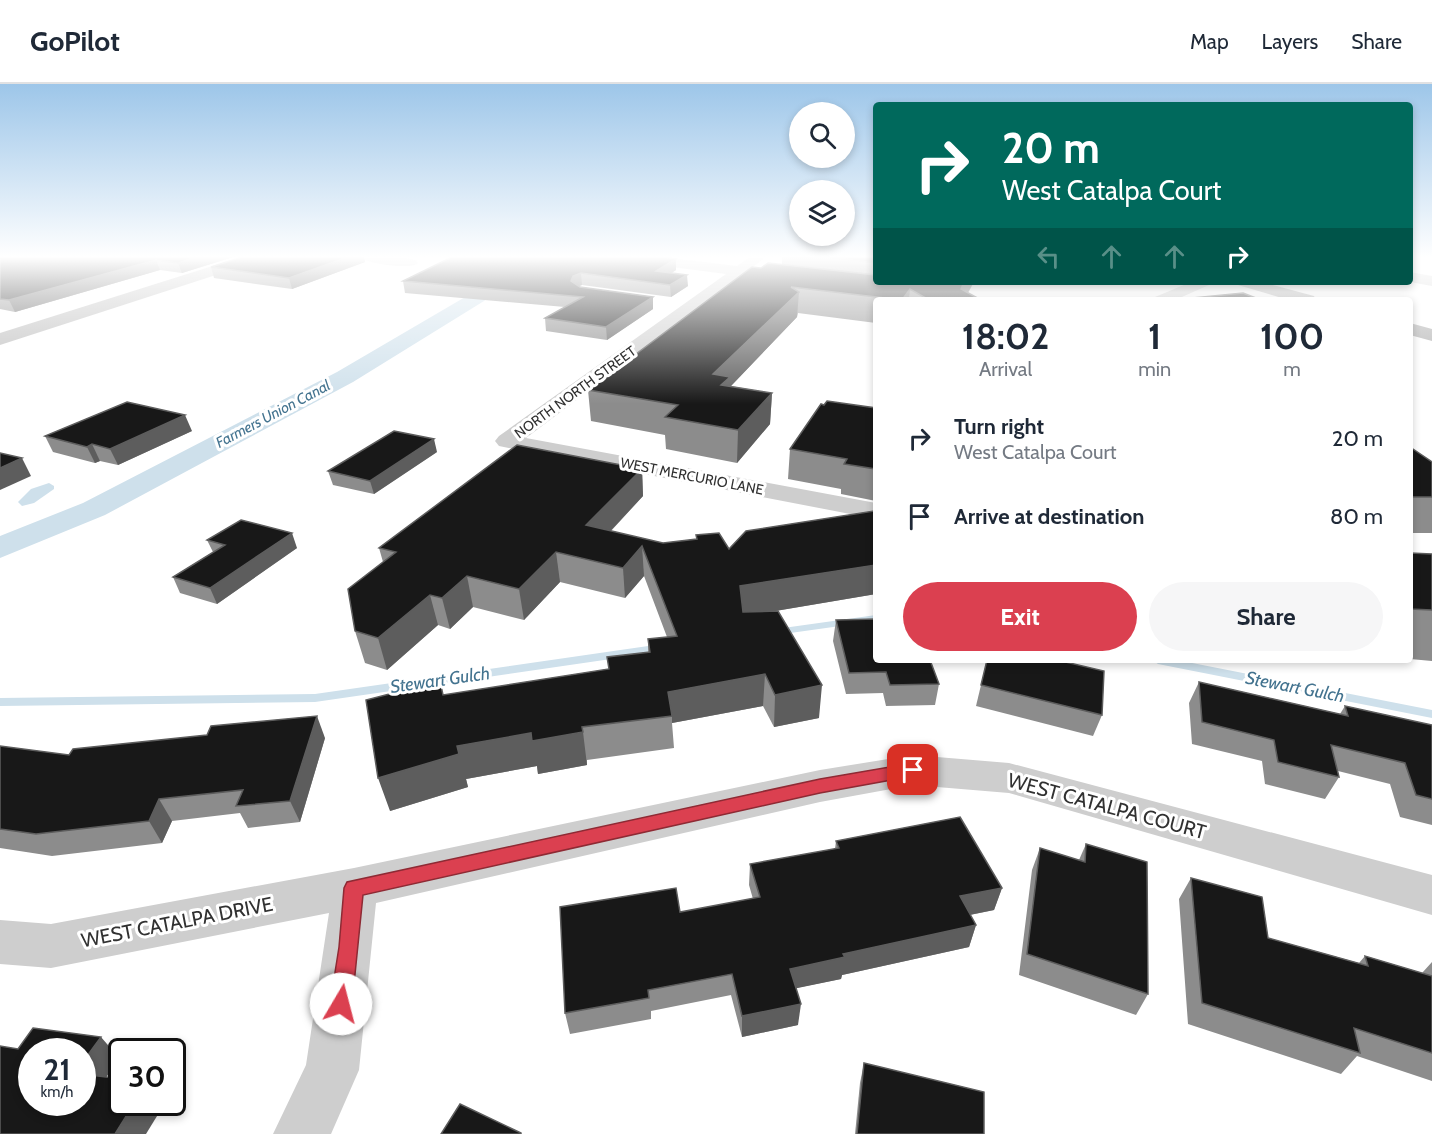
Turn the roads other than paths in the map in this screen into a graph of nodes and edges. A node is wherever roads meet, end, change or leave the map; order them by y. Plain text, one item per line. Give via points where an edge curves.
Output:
1 (103, 306) edge
2 (685, 306) edge
3 (692, 307) joint
4 (1413, 330) edge
5 (1432, 335) edge
6 (0, 339) edge
7 (507, 441) joint
8 (873, 510) edge
9 (354, 888) junction
10 (1432, 895) edge
11 (0, 942) edge
12 (302, 1134) edge

1 - 6 street
2 - 3 street
3 - 7 street, NORTH NORTH STREET
4 - 5 main road
7 - 8 street, WEST MERCURIO LANE
9 - 10 street, WEST CATALPA COURT via 820,786 913,770 1009,778
9 - 11 street, WEST CATALPA DRIVE via 51,946
9 - 12 street via 332,1070

